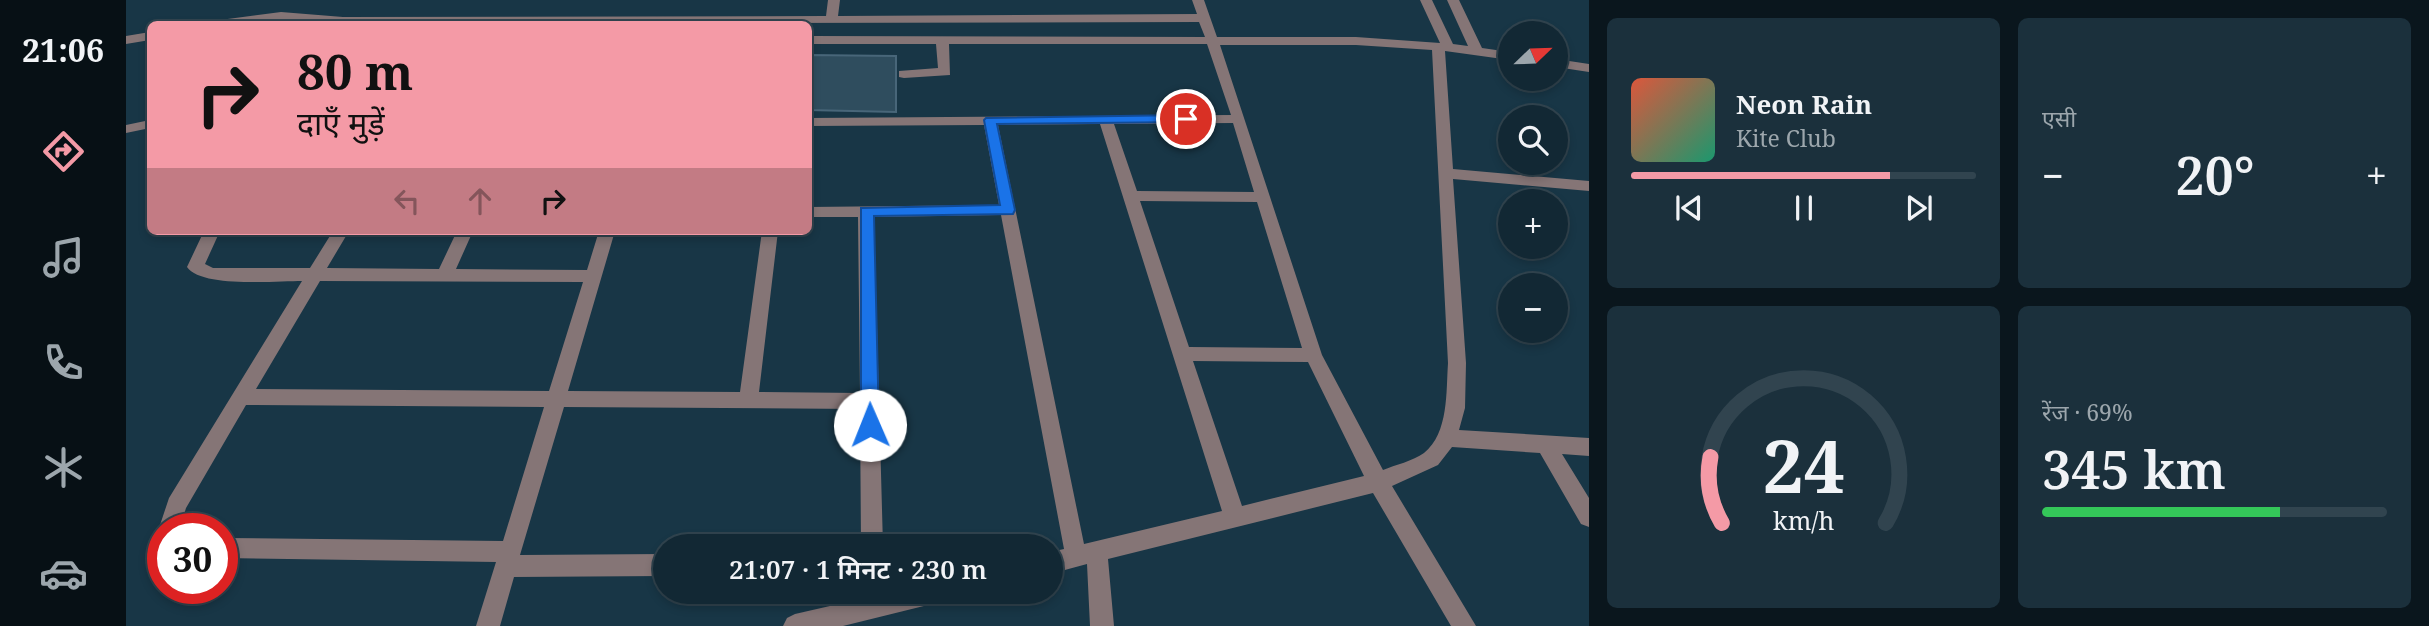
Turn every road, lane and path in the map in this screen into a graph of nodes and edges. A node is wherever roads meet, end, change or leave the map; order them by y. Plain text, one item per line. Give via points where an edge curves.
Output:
1 (834, 0) edge
2 (1198, 0) edge
3 (1426, 0) edge
4 (1453, 0) edge
5 (1052, 18) junction
6 (1205, 18) junction
7 (832, 19) junction
8 (243, 21) edge
9 (324, 21) edge
10 (724, 21) edge
11 (147, 36) edge
12 (126, 40) edge
13 (812, 40) edge
14 (943, 40) junction
15 (1056, 40) junction
16 (1212, 40) junction
17 (1443, 48) junction
18 (1477, 52) junction
19 (1498, 55) edge
20 (1568, 65) edge
21 (1589, 68) edge
22 (904, 74) dead end
23 (1239, 119) junction
24 (990, 120) junction
25 (1106, 120) junction
26 (812, 121) edge
27 (147, 125) edge
28 (126, 129) edge
29 (1446, 173) junction
30 (1589, 186) edge
31 (1130, 196) junction
32 (1264, 197) junction
33 (1008, 210) junction
34 (866, 211) junction
35 (812, 212) edge
36 (210, 235) edge
37 (339, 235) edge
38 (463, 235) edge
39 (606, 235) edge
40 (770, 235) edge
41 (315, 275) junction
42 (444, 276) junction
43 (593, 276) junction
44 (1182, 354) junction
45 (1313, 355) junction
46 (241, 397) junction
47 (556, 400) junction
48 (750, 400) junction
49 (869, 401) junction
50 (1447, 438) junction
51 (1545, 443) junction
52 (1589, 447) edge
53 (1378, 482) junction
54 (174, 513) edge
55 (1235, 517) junction
56 (1589, 517) edge
57 (872, 534) edge
58 (238, 549) edge
59 (1087, 554) junction
60 (508, 559) junction
61 (1063, 560) edge
62 (653, 565) edge
63 (858, 604) edge
64 (1456, 621) edge
65 (488, 626) edge
66 (795, 626) edge
67 (1101, 626) edge

1 - 7 street
2 - 6 street
3 - 17 street
4 - 18 street
5 - 6 street
5 - 7 street
5 - 15 street
6 - 16 street
7 - 10 street
8 - 9 street via 281,16
11 - 12 street
13 - 14 street
14 - 15 street
14 - 22 street via 945,72
15 - 16 street
16 - 17 street via 1356,41
16 - 23 street
17 - 18 street
17 - 29 street
18 - 19 street
20 - 21 street
23 - 25 street
23 - 32 street
24 - 25 street
24 - 26 street
24 - 33 street
25 - 31 street
27 - 28 street
29 - 30 street
29 - 50 street via 1457,363 1455,408
31 - 32 street
31 - 44 street
32 - 45 street
33 - 34 street
33 - 59 street
34 - 35 street
34 - 49 street
36 - 41 street via 197,258 195,267 200,271
37 - 41 street
38 - 42 street
39 - 43 street
40 - 48 street
41 - 42 street
41 - 46 street
42 - 43 street
43 - 47 street
44 - 45 street
44 - 55 street
45 - 53 street
46 - 47 street
46 - 54 street
47 - 48 street
47 - 60 street
48 - 49 street
49 - 57 street
50 - 51 street
50 - 53 street via 1431,459
51 - 52 street
51 - 56 street
53 - 55 street
53 - 64 street
55 - 59 street
58 - 60 street
59 - 61 street
59 - 67 street
60 - 62 street
60 - 65 street
63 - 66 street

